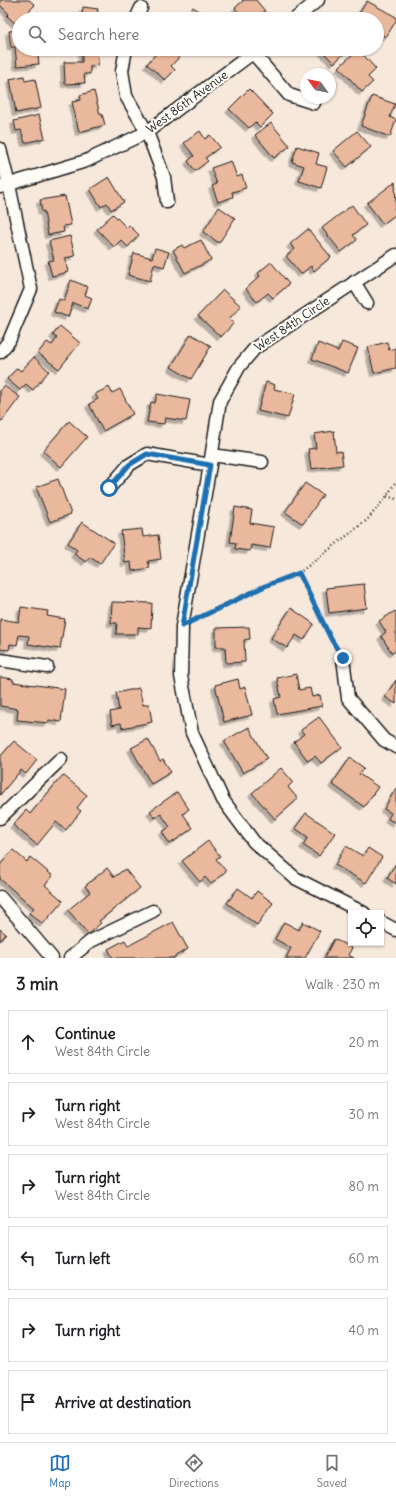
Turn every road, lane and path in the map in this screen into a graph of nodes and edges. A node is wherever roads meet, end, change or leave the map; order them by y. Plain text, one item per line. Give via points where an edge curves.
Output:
1 (317, 0) edge
2 (141, 8) dead end
3 (139, 12) edge
4 (303, 12) edge
5 (125, 56) edge
6 (248, 56) edge
7 (259, 56) edge
8 (300, 99) edge
9 (147, 132) junction
10 (0, 149) edge
11 (5, 186) edge
12 (167, 202) dead end
13 (396, 255) edge
14 (354, 282) junction
15 (367, 303) dead end
16 (0, 352) edge
17 (211, 460) junction
18 (262, 462) dead end
19 (396, 481) edge
20 (109, 488) dead end
21 (387, 496) junction
22 (396, 500) edge
23 (299, 573) junction
24 (182, 626) junction
25 (343, 658) joint
26 (0, 660) edge
27 (47, 666) dead end
28 (396, 747) edge
29 (61, 759) dead end
30 (0, 818) edge
31 (0, 897) edge
32 (358, 910) edge
33 (153, 911) dead end
34 (384, 924) edge
35 (396, 930) edge
36 (52, 958) edge
37 (70, 958) edge

1 - 4 street
2 - 3 street
5 - 9 street via 122,71 126,96
6 - 9 street, West 86th Avenue
7 - 8 street via 289,95
9 - 11 street, West 86th Avenue via 86,161
9 - 12 street via 164,177
10 - 11 street
11 - 16 street via 31,289 10,341
13 - 14 street, West 84th Circle
14 - 15 street
14 - 17 street, West 84th Circle via 255,348 239,367 220,401
17 - 18 street
17 - 20 street via 147,454 129,465
17 - 24 street, West 84th Circle
19 - 21 path
21 - 22 path
21 - 23 path via 367,520
23 - 24 path via 265,586
23 - 25 path
24 - 32 street, West 84th Circle via 181,676 192,733 223,800 254,842 295,878
25 - 28 street via 348,698 384,740
26 - 27 street
29 - 30 street
31 - 36 street
33 - 37 street via 91,940
34 - 35 street

